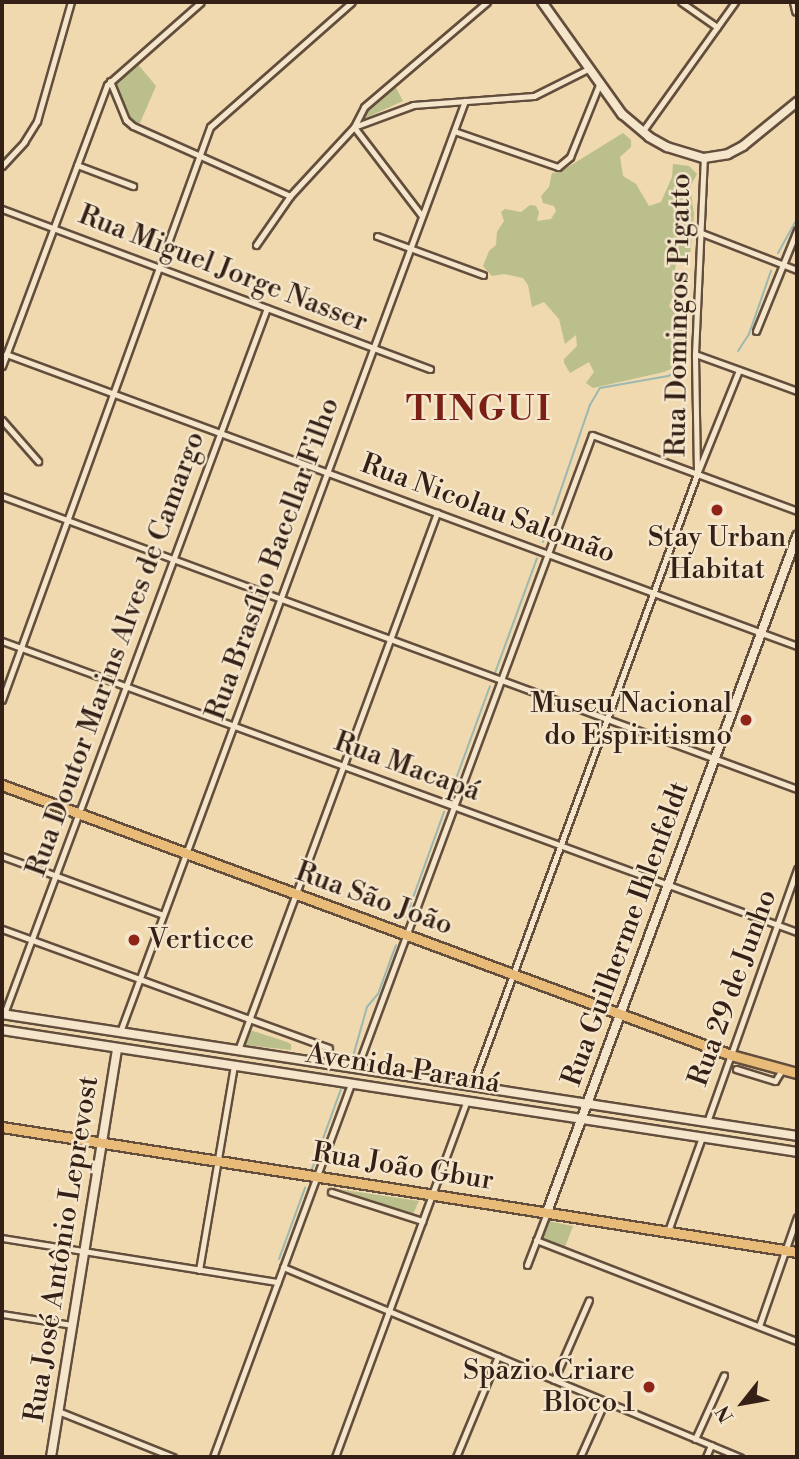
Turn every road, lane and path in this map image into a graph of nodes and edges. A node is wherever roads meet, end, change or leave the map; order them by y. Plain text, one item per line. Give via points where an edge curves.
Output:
1 (71, 2) edge
2 (201, 2) edge
3 (352, 2) edge
4 (486, 2) edge
5 (542, 2) edge
6 (681, 2) edge
7 (735, 2) edge
8 (795, 2) edge
9 (797, 11) edge
10 (717, 27) junction
11 (588, 69) junction
12 (110, 81) junction
13 (599, 85) junction
14 (465, 101) junction
15 (797, 102) edge
16 (354, 127) junction
17 (454, 131) junction
18 (642, 132) junction
19 (199, 156) junction
20 (704, 158) junction
21 (76, 165) junction
22 (2, 166) edge
23 (133, 186) dead end
24 (290, 197) junction
25 (2, 209) edge
26 (422, 216) junction
27 (53, 228) junction
28 (797, 230) edge
29 (699, 232) junction
30 (377, 236) dead end
31 (256, 245) dead end
32 (410, 249) junction
33 (783, 265) junction
34 (159, 267) junction
35 (797, 271) edge
36 (483, 275) dead end
37 (267, 308) junction
38 (756, 331) dead end
39 (373, 348) junction
40 (6, 354) junction
41 (695, 354) junction
42 (2, 366) edge
43 (430, 369) dead end
44 (739, 370) junction
45 (797, 391) edge
46 (113, 394) junction
47 (2, 420) edge
48 (220, 433) junction
49 (38, 461) dead end
50 (327, 472) junction
51 (697, 474) junction
52 (2, 496) edge
53 (797, 511) edge
54 (437, 513) junction
55 (67, 520) junction
56 (797, 536) edge
57 (548, 554) junction
58 (173, 559) junction
59 (653, 593) junction
60 (280, 599) junction
61 (762, 633) junction
62 (390, 639) junction
63 (2, 641) edge
64 (797, 646) edge
65 (21, 648) junction
66 (501, 680) junction
67 (126, 686) junction
68 (2, 700) edge
69 (607, 719) junction
70 (233, 726) junction
71 (715, 759) junction
72 (343, 766) junction
73 (2, 785) edge
74 (797, 789) edge
75 (454, 806) junction
76 (79, 814) junction
77 (560, 845) junction
78 (186, 853) junction
79 (2, 856) edge
80 (797, 869) edge
81 (55, 876) junction
82 (669, 885) junction
83 (296, 894) junction
84 (163, 915) junction
85 (777, 925) junction
86 (2, 929) edge
87 (797, 932) edge
88 (406, 935) junction
89 (31, 940) junction
90 (513, 974) junction
91 (139, 981) junction
92 (3, 1014) edge
93 (621, 1014) junction
94 (249, 1020) junction
95 (2, 1028) edge
96 (120, 1032) junction
97 (117, 1048) junction
98 (328, 1048) dead end
99 (238, 1050) junction
100 (731, 1055) junction
101 (754, 1063) junction
102 (234, 1066) junction
103 (357, 1068) junction
104 (736, 1069) dead end
105 (782, 1070) junction
106 (797, 1073) edge
107 (758, 1077) junction
108 (351, 1084) junction
109 (472, 1086) junction
110 (466, 1101) junction
111 (584, 1111) junction
112 (708, 1122) junction
113 (2, 1127) edge
114 (797, 1136) edge
115 (702, 1138) junction
116 (102, 1142) junction
117 (797, 1152) edge
118 (218, 1161) junction
119 (317, 1176) junction
120 (331, 1192) dead end
121 (432, 1194) junction
122 (547, 1212) junction
123 (797, 1217) edge
124 (422, 1221) junction
125 (668, 1231) junction
126 (2, 1238) edge
127 (536, 1240) junction
128 (786, 1250) junction
129 (84, 1251) junction
130 (797, 1252) edge
131 (527, 1265) dead end
132 (283, 1267) junction
133 (199, 1270) junction
134 (278, 1282) junction
135 (589, 1300) dead end
136 (389, 1311) junction
137 (2, 1314) edge
138 (72, 1325) junction
139 (759, 1326) junction
140 (797, 1341) edge
141 (498, 1356) junction
142 (724, 1375) dead end
143 (554, 1380) junction
144 (606, 1401) junction
145 (58, 1411) junction
146 (695, 1438) junction
147 (711, 1445) junction
148 (51, 1457) edge
149 (173, 1457) edge
150 (213, 1457) edge
151 (335, 1457) edge
152 (456, 1457) edge
153 (580, 1457) edge
154 (706, 1457) edge
155 (740, 1457) edge

1 - 22 street via 37,121
2 - 12 street
3 - 19 street via 216,118
4 - 16 street via 372,98
5 - 11 street
6 - 10 street
7 - 10 street
8 - 9 street
10 - 18 street
11 - 13 street
11 - 14 street via 534,96
12 - 19 street via 128,123
12 - 21 street
13 - 17 street via 570,158 558,167
13 - 18 street
14 - 16 street via 413,105
14 - 17 street, Rua Brasílio Bacellar Filho
15 - 20 street via 736,151
16 - 24 street
16 - 26 street
17 - 26 street, Rua Brasílio Bacellar Filho
18 - 20 street via 667,147
19 - 24 street
19 - 34 street
20 - 29 street, Rua Domingos Pigatto
21 - 23 street
21 - 27 street
24 - 31 street
25 - 27 street, Rua Miguel Jorge Nasser
26 - 32 street, Rua Brasílio Bacellar Filho
27 - 34 street, Rua Miguel Jorge Nasser
27 - 40 street
28 - 33 street
29 - 33 street
29 - 41 street, Rua Domingos Pigatto
30 - 32 street
32 - 36 street
32 - 39 street, Rua Brasílio Bacellar Filho
33 - 35 street
33 - 38 street
34 - 37 street, Rua Miguel Jorge Nasser
34 - 46 street
37 - 39 street, Rua Miguel Jorge Nasser
37 - 48 street, Rua Doutor Marins Alves de Camargo
39 - 43 street, Rua Miguel Jorge Nasser
39 - 50 street, Rua Brasílio Bacellar Filho
40 - 42 street
40 - 46 street, Rua Nicolau Salomão
41 - 44 street
41 - 51 street, Rua Domingos Pigatto
44 - 45 street
44 - 51 street
46 - 48 street, Rua Nicolau Salomão
46 - 55 street
47 - 49 street
48 - 50 street, Rua Nicolau Salomão
48 - 58 street, Rua Doutor Marins Alves de Camargo
50 - 54 street, Rua Nicolau Salomão
50 - 60 street, Rua Brasílio Bacellar Filho
51 - 53 street
51 - 57 street via 592,435
51 - 59 street
52 - 55 street
54 - 57 street, Rua Nicolau Salomão
54 - 62 street
55 - 58 street
55 - 65 street
56 - 61 street, Rua Guilherme Ihlenfeldt
57 - 59 street, Rua Nicolau Salomão
57 - 66 street
58 - 60 street
58 - 67 street, Rua Doutor Marins Alves de Camargo
59 - 61 street, Rua Nicolau Salomão
59 - 69 street
60 - 62 street
60 - 70 street, Rua Brasílio Bacellar Filho
61 - 64 street, Rua Nicolau Salomão
61 - 71 street, Rua Guilherme Ihlenfeldt
62 - 66 street
62 - 72 street
63 - 65 street, Rua Macapá
65 - 67 street, Rua Macapá
65 - 68 street
66 - 69 street
66 - 75 street
67 - 70 street, Rua Macapá
67 - 76 street, Rua Doutor Marins Alves de Camargo
69 - 71 street
69 - 77 street
70 - 72 street, Rua Macapá
70 - 78 street, Rua Brasílio Bacellar Filho
71 - 74 street
71 - 82 street, Rua Guilherme Ihlenfeldt
72 - 75 street, Rua Macapá
72 - 83 street
73 - 76 main road, Rua São João
75 - 77 street, Rua Macapá
75 - 88 street
76 - 78 main road, Rua São João
76 - 81 street, Rua Doutor Marins Alves de Camargo
77 - 82 street, Rua Macapá
77 - 90 street
78 - 83 main road, Rua São João
78 - 84 street, Rua Brasílio Bacellar Filho
79 - 81 street
80 - 85 street, Rua 29 de Junho
81 - 84 street
81 - 89 street, Rua Doutor Marins Alves de Camargo
82 - 85 street, Rua Macapá
82 - 93 street, Rua Guilherme Ihlenfeldt
83 - 88 main road, Rua São João
83 - 94 street
84 - 91 street, Rua Brasílio Bacellar Filho
85 - 87 street, Rua Macapá
85 - 100 street, Rua 29 de Junho
86 - 89 street
88 - 90 main road, Rua São João
88 - 103 street
89 - 91 street
89 - 92 street, Rua Doutor Marins Alves de Camargo
90 - 93 main road, Rua São João
90 - 109 street
91 - 94 street
91 - 96 street, Rua Brasílio Bacellar Filho
92 - 95 street
92 - 96 street, Avenida Paraná
93 - 100 main road, Rua São João
93 - 111 street, Rua Guilherme Ihlenfeldt
94 - 98 street
94 - 99 street
95 - 97 street, Avenida Paraná
96 - 99 street, Avenida Paraná
97 - 102 street, Avenida Paraná
97 - 116 street, Rua José Antônio Leprevost
99 - 102 street
99 - 103 street, Avenida Paraná
100 - 101 main road, Rua São João
100 - 112 street, Rua 29 de Junho
101 - 105 main road, Rua São João
101 - 107 street
102 - 108 street, Avenida Paraná
102 - 118 street
103 - 109 street, Avenida Paraná
104 - 107 street
105 - 106 main road, Rua São João
105 - 107 street via 775,1081
108 - 110 street, Avenida Paraná
108 - 119 street
109 - 111 street, Avenida Paraná
110 - 111 street, Avenida Paraná
110 - 121 street
111 - 112 street, Avenida Paraná
111 - 115 street, Avenida Paraná
111 - 122 street, Rua Guilherme Ihlenfeldt
112 - 114 street, Avenida Paraná
113 - 116 main road, Rua João Gbur
115 - 117 street, Avenida Paraná
115 - 125 street
116 - 118 main road, Rua João Gbur
116 - 129 street, Rua José Antônio Leprevost
118 - 119 main road, Rua João Gbur
118 - 133 street
119 - 121 main road, Rua João Gbur
119 - 132 street
120 - 124 street
121 - 122 main road, Rua João Gbur
121 - 124 street
122 - 125 main road, Rua João Gbur
122 - 127 street
123 - 128 street
124 - 136 street
125 - 128 main road, Rua João Gbur
126 - 129 street
127 - 131 street
127 - 139 street
128 - 130 main road, Rua João Gbur
128 - 139 street
129 - 133 street
129 - 138 street, Rua José Antônio Leprevost
132 - 134 street
132 - 136 street
133 - 134 street
134 - 150 street
135 - 143 street
136 - 141 street
136 - 151 street
137 - 138 street
138 - 145 street, Rua José Antônio Leprevost
139 - 140 street
141 - 143 street
141 - 152 street
142 - 146 street
143 - 144 street
144 - 146 street
144 - 153 street
145 - 148 street, Rua José Antônio Leprevost
145 - 149 street
146 - 147 street
147 - 154 street
147 - 155 street

